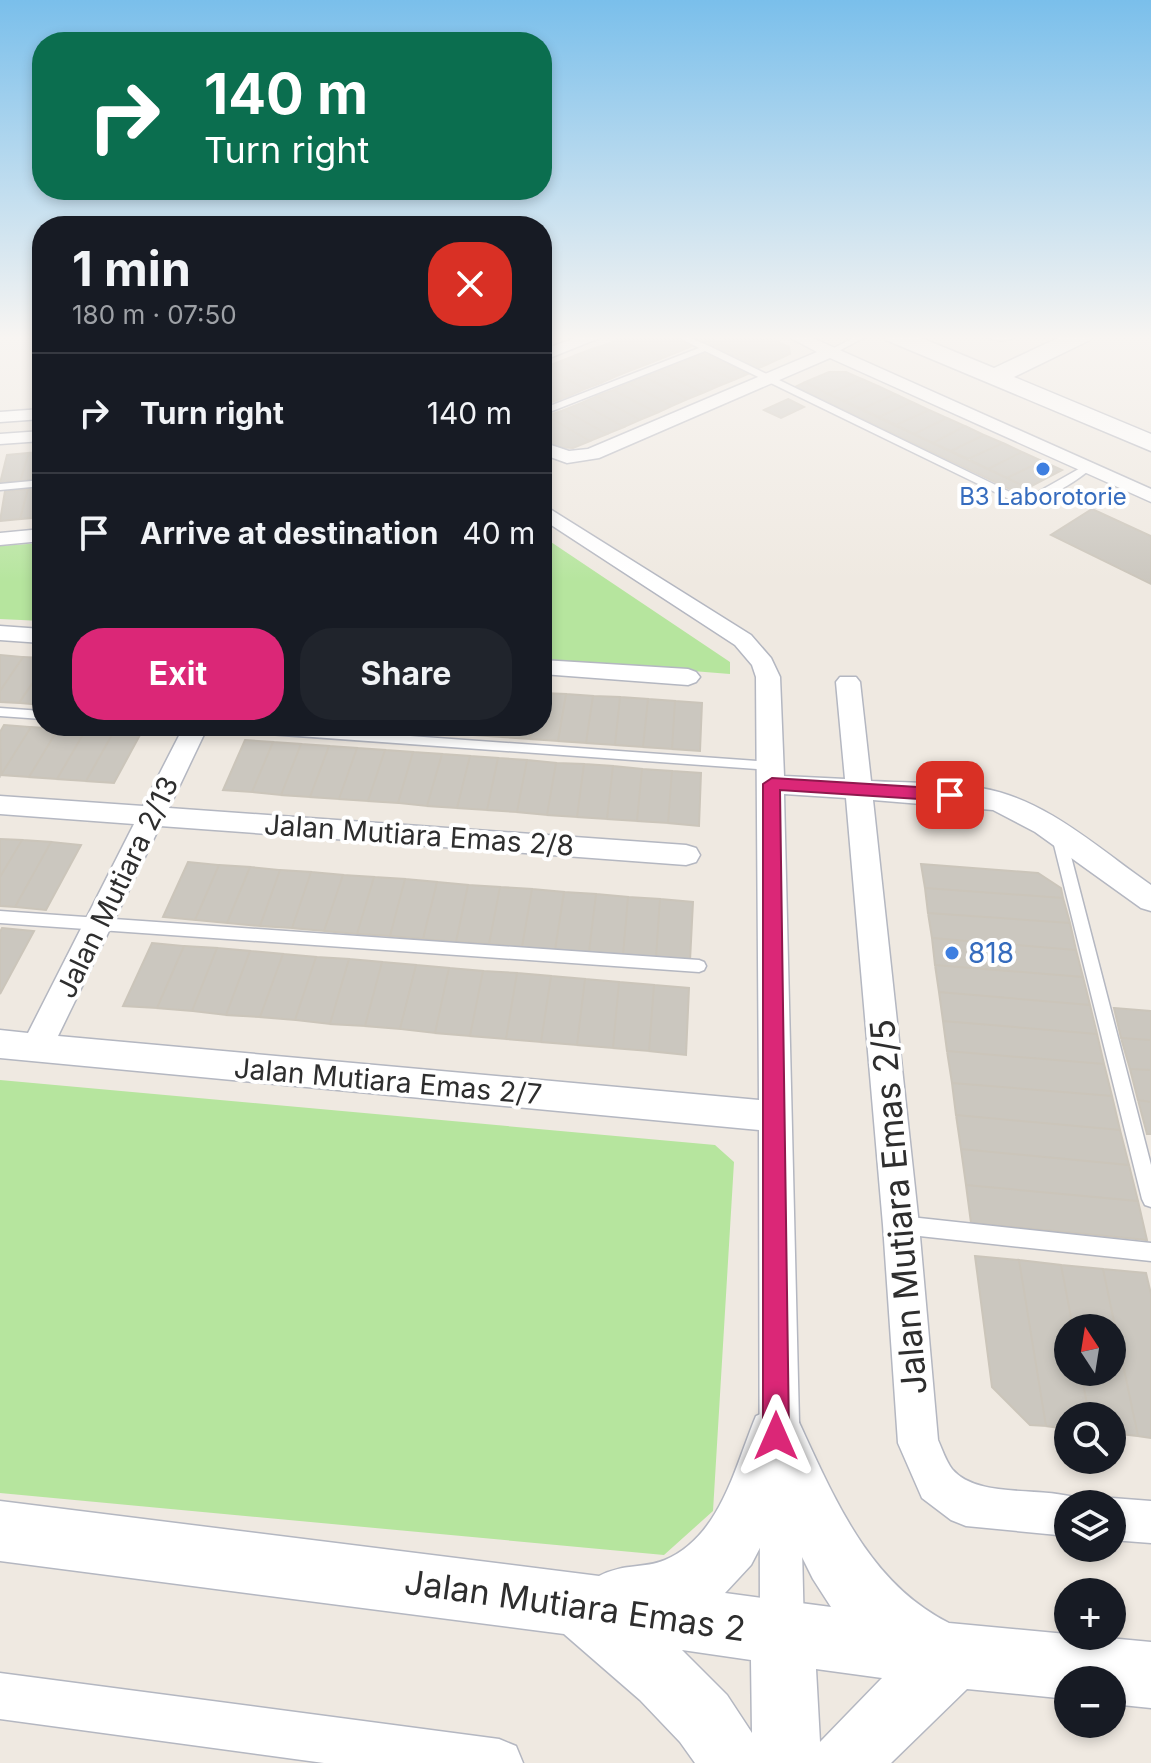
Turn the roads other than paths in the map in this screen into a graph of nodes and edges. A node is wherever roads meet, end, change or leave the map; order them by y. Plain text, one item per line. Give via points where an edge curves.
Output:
1 (677, 417) edge
2 (848, 417) edge
3 (975, 417) edge
4 (1098, 417) edge
5 (32, 437) edge
6 (0, 439) edge
7 (1151, 443) edge
8 (552, 452) edge
9 (1087, 468) junction
10 (32, 484) edge
11 (0, 487) edge
12 (1151, 496) edge
13 (552, 517) edge
14 (32, 536) edge
15 (0, 539) edge
16 (0, 633) edge
17 (32, 635) edge
18 (552, 668) edge
19 (688, 677) dead end
20 (848, 682) dead end
21 (0, 712) edge
22 (32, 714) edge
23 (191, 736) edge
24 (328, 736) edge
25 (771, 775) junction
26 (860, 788) junction
27 (0, 805) edge
28 (151, 816) junction
29 (1059, 837) junction
30 (686, 855) dead end
31 (1151, 900) edge
32 (0, 917) edge
33 (99, 926) junction
34 (699, 966) dead end
35 (0, 1044) edge
36 (37, 1047) junction
37 (776, 1117) junction
38 (1151, 1199) edge
39 (901, 1225) junction
40 (1151, 1252) edge
41 (776, 1436) junction
42 (1054, 1514) edge
43 (1126, 1520) edge
44 (1151, 1522) edge
45 (0, 1531) edge
46 (109, 1545) junction
47 (0, 1555) edge
48 (577, 1604) junction
49 (782, 1632) junction
50 (955, 1656) junction
51 (1151, 1675) edge
52 (0, 1696) edge
53 (499, 1763) edge
54 (732, 1763) edge
55 (787, 1763) edge
56 (845, 1763) edge

1 - 8 street via 592,454 567,457
2 - 9 lane via 1024,500
3 - 9 street
4 - 7 street
5 - 6 street
9 - 12 street
10 - 11 lane
13 - 25 street via 753,650 768,677
14 - 15 street
16 - 17 street
18 - 19 street
20 - 26 street, Jalan Mutiara Emas 2/5
21 - 22 lane
23 - 28 street, Jalan Mutiara 2/13
24 - 25 lane
25 - 26 street
25 - 37 street
26 - 29 street via 990,798
26 - 39 street, Jalan Mutiara Emas 2/5
27 - 28 street, Jalan Mutiara Emas 2/8
28 - 30 street, Jalan Mutiara Emas 2/8
28 - 33 street, Jalan Mutiara 2/13
29 - 31 street
29 - 38 lane
32 - 33 lane
33 - 34 lane
33 - 36 street, Jalan Mutiara 2/13
35 - 36 street, Jalan Mutiara Emas 2/7
36 - 37 street, Jalan Mutiara Emas 2/7
37 - 41 street
39 - 40 lane
39 - 42 street, Jalan Mutiara Emas 2/5 via 918,1443 926,1466 937,1483 966,1505
41 - 48 street via 763,1482 730,1544 714,1562 673,1589
41 - 49 street
41 - 50 street via 816,1525 858,1593 914,1642
43 - 44 street
45 - 46 street, Jalan Mutiara Emas 2
46 - 47 street via 27,1548
46 - 48 street, Jalan Mutiara Emas 2
48 - 49 street, Jalan Mutiara Emas 2
48 - 54 street via 690,1703
49 - 50 street, Jalan Mutiara Emas 2
49 - 55 street
50 - 51 street, Jalan Mutiara Emas 2
50 - 56 street
52 - 53 street

